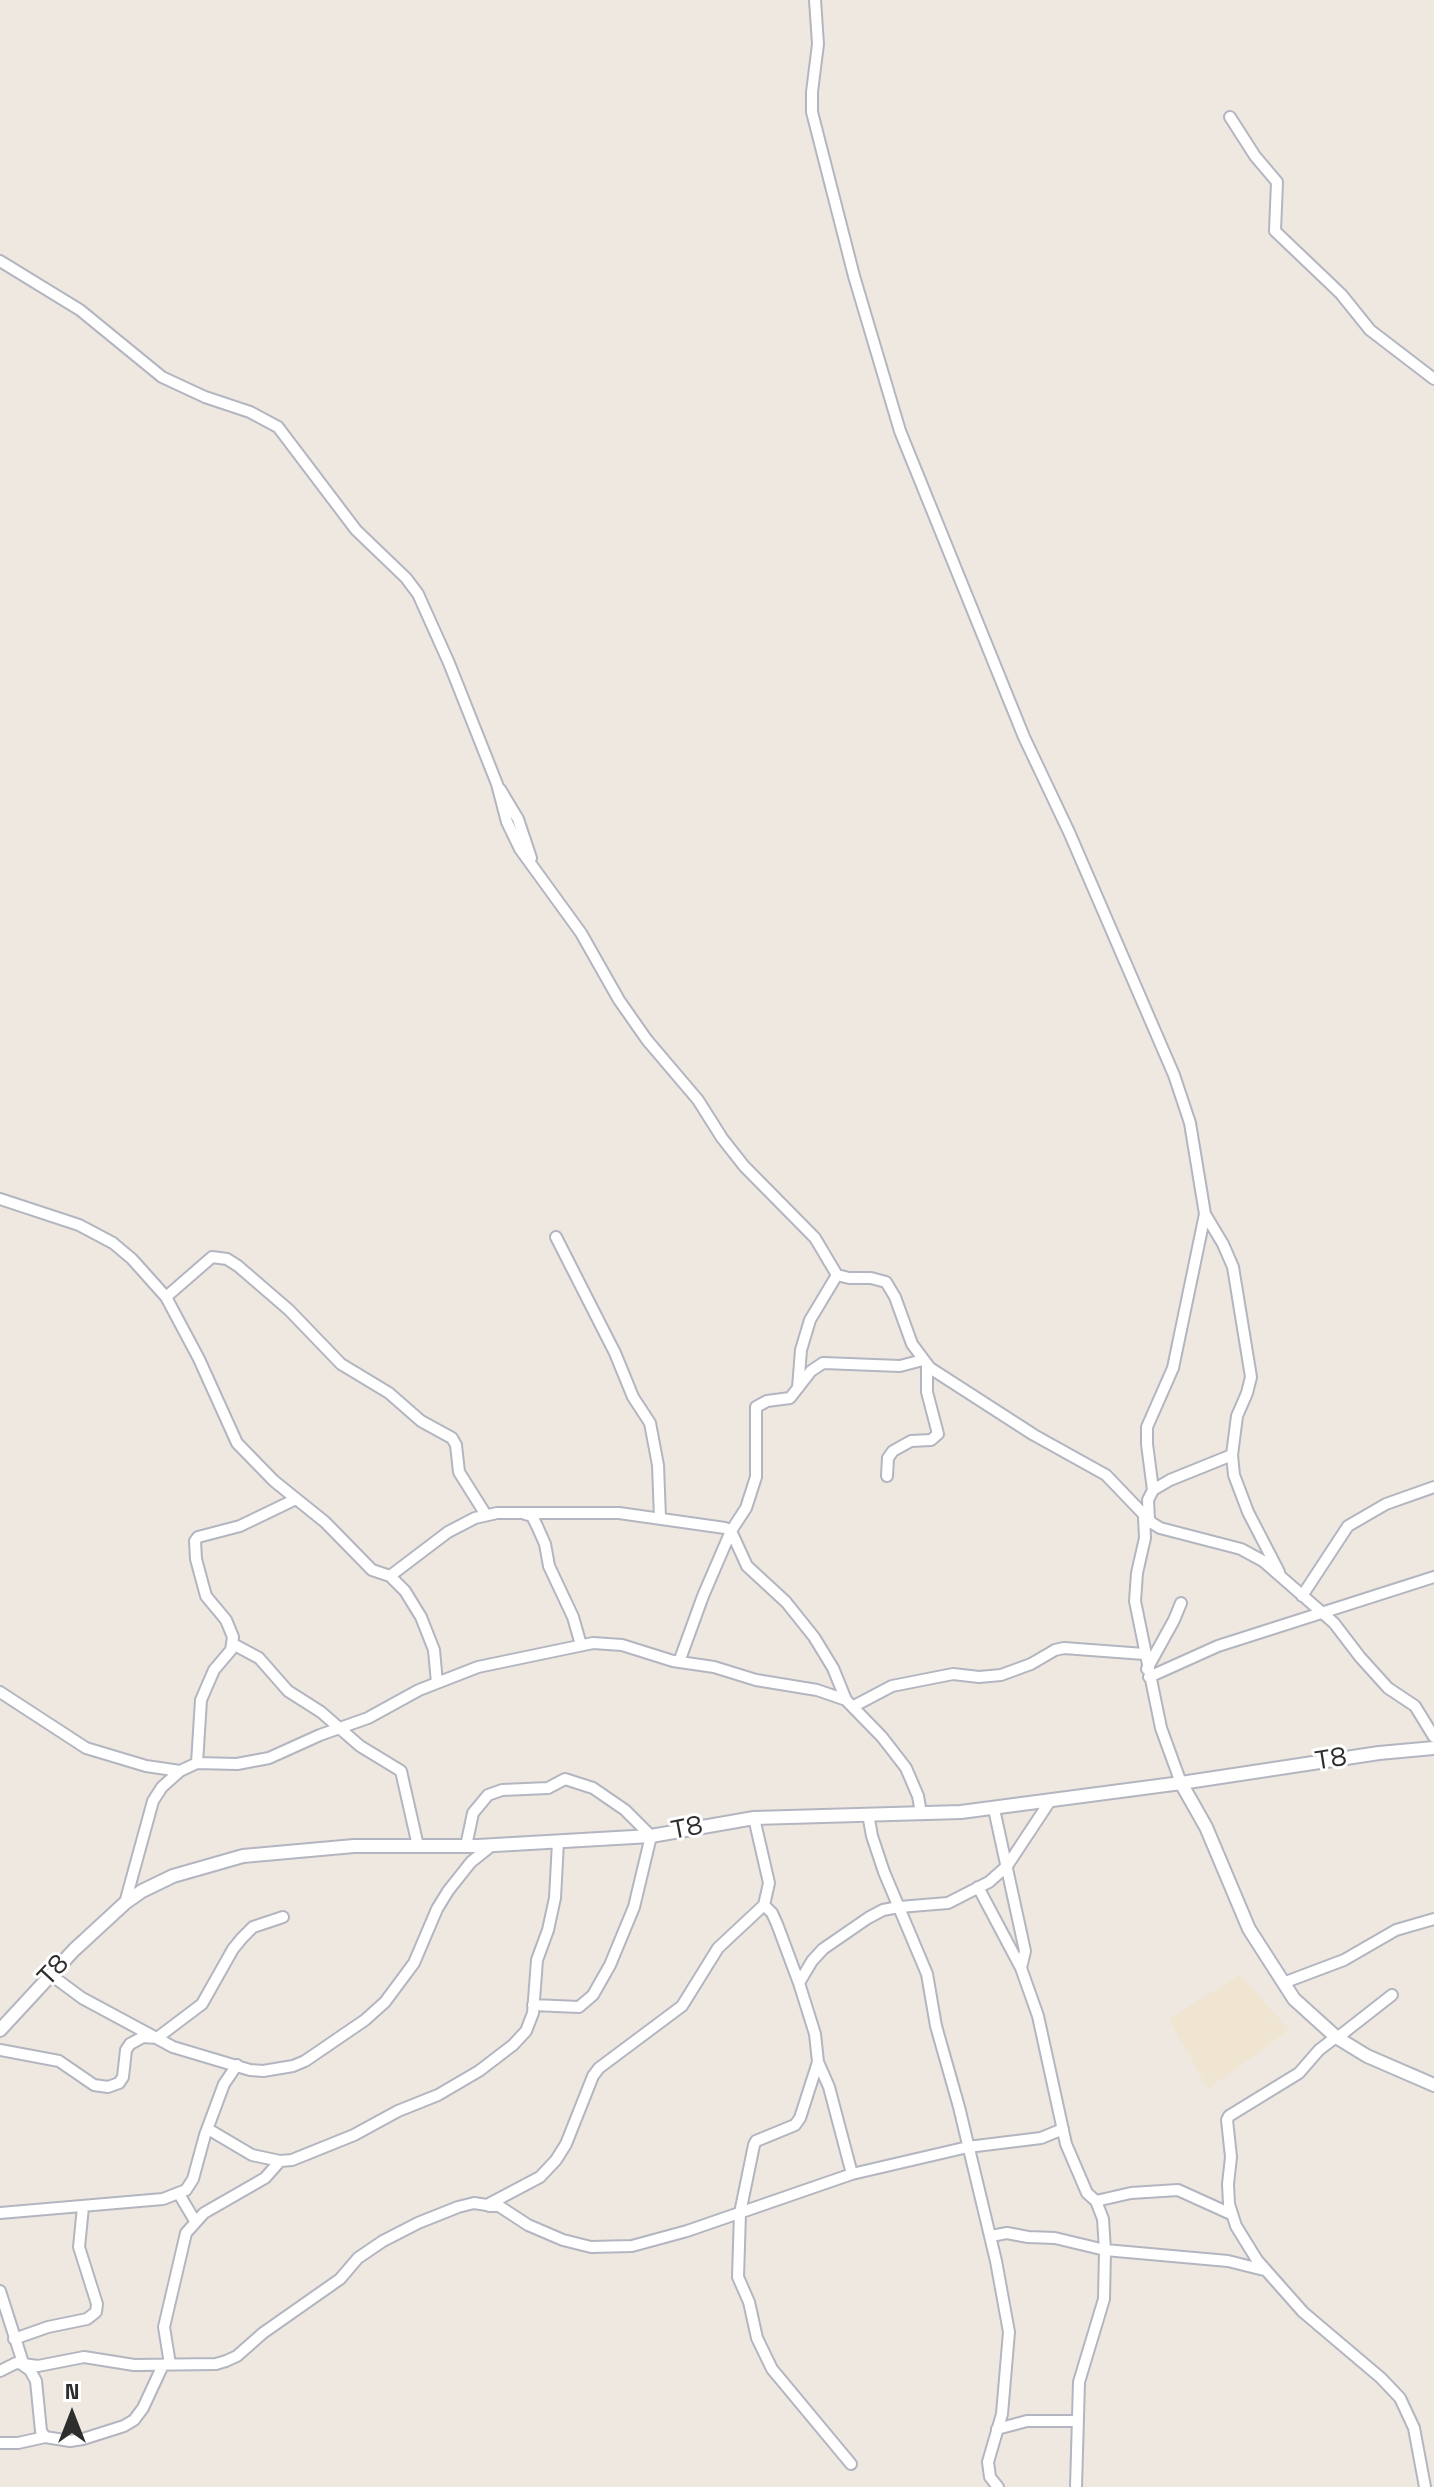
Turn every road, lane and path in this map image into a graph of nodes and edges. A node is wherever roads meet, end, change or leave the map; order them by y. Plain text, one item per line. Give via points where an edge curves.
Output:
1 (815, 0) edge
2 (1230, 117) dead end
3 (0, 261) edge
4 (1434, 379) edge
5 (0, 1199) edge
6 (1205, 1214) junction
7 (556, 1237) dead end
8 (837, 1275) junction
9 (166, 1297) junction
10 (925, 1362) junction
11 (799, 1390) junction
12 (1232, 1455) junction
13 (887, 1476) dead end
14 (1434, 1487) edge
15 (1151, 1494) junction
16 (1125, 1495) junction
17 (296, 1499) junction
18 (523, 1513) junction
19 (486, 1515) junction
20 (660, 1518) junction
21 (1146, 1518) junction
22 (731, 1531) junction
23 (390, 1576) junction
24 (1434, 1577) edge
25 (1282, 1578) junction
26 (1302, 1596) junction
27 (1181, 1603) dead end
28 (1320, 1613) junction
29 (233, 1644) junction
30 (581, 1645) junction
31 (1144, 1654) junction
32 (679, 1662) junction
33 (1148, 1673) junction
34 (437, 1683) junction
35 (0, 1692) edge
36 (850, 1703) junction
37 (339, 1730) junction
38 (1434, 1737) edge
39 (1434, 1748) edge
40 (197, 1763) junction
41 (180, 1771) junction
42 (1181, 1783) junction
43 (1050, 1801) junction
44 (994, 1809) junction
45 (921, 1813) junction
46 (868, 1814) junction
47 (754, 1818) junction
48 (651, 1836) junction
49 (558, 1842) junction
50 (418, 1846) junction
51 (466, 1846) junction
52 (491, 1846) junction
53 (1007, 1866) junction
54 (978, 1887) junction
55 (125, 1903) junction
56 (764, 1905) junction
57 (899, 1907) junction
58 (283, 1917) dead end
59 (1434, 1919) edge
60 (1021, 1968) junction
61 (51, 1975) junction
62 (799, 1983) junction
63 (1283, 1983) junction
64 (1392, 1995) dead end
65 (533, 2005) junction
66 (0, 2030) edge
67 (1336, 2037) junction
68 (157, 2038) junction
69 (0, 2050) edge
70 (818, 2062) junction
71 (237, 2065) junction
72 (1434, 2085) edge
73 (208, 2129) junction
74 (1063, 2129) junction
75 (968, 2147) junction
76 (280, 2161) junction
77 (852, 2174) junction
78 (179, 2194) junction
79 (1096, 2201) junction
80 (487, 2205) junction
81 (83, 2207) junction
82 (0, 2213) edge
83 (740, 2213) junction
84 (1231, 2214) junction
85 (195, 2221) junction
86 (991, 2236) junction
87 (1105, 2250) junction
88 (1269, 2272) junction
89 (0, 2291) edge
90 (14, 2339) junction
91 (166, 2365) junction
92 (24, 2366) junction
93 (0, 2371) edge
94 (1078, 2421) junction
95 (997, 2429) junction
96 (45, 2437) junction
97 (0, 2443) edge
98 (851, 2464) dead end
99 (998, 2487) edge
100 (1076, 2487) edge
101 (1425, 2487) edge

1 - 6 street via 818,44 812,112 882,377 1024,737 1177,1084 1193,1138
2 - 4 street via 1277,182 1275,231 1341,294 1370,330
3 - 8 street via 80,310 162,377 278,427 356,530 400,571 418,594 449,663 520,849 581,933 647,1040 744,1166 815,1238
5 - 9 street via 97,1233 132,1259
6 - 12 street via 1233,1267 1250,1368
6 - 15 street via 1173,1368 1147,1427
7 - 20 street via 650,1423
8 - 10 street via 879,1279 891,1287 907,1334
8 - 11 street via 807,1328
9 - 17 street via 237,1443
9 - 19 street via 212,1257 238,1266 341,1364 452,1438 459,1472
10 - 11 street via 823,1363
10 - 13 street via 938,1434 893,1451
10 - 16 street via 1034,1435 1106,1475
11 - 22 street via 790,1398 756,1407 758,1470 746,1508
12 - 15 street via 1170,1480
12 - 25 street via 1240,1495
14 - 26 street via 1386,1504 1348,1526
15 - 16 street
15 - 21 street
16 - 21 street
17 - 23 street via 363,1563
17 - 29 street via 195,1541 206,1596 229,1625
18 - 19 street
18 - 20 street via 607,1512
18 - 30 street via 532,1516 545,1544
19 - 23 street via 448,1532
20 - 22 street
21 - 25 street via 1160,1528 1249,1552
21 - 31 street via 1135,1601
22 - 32 street
22 - 36 street via 747,1566 814,1637
23 - 34 street via 421,1617 434,1650
24 - 28 street
25 - 26 street
26 - 28 street
27 - 33 street
28 - 33 street
28 - 38 street via 1388,1688 1415,1706
29 - 37 street via 259,1658 288,1691
29 - 40 street via 201,1700
30 - 32 street via 622,1645
30 - 34 street via 496,1661
31 - 33 street
31 - 36 street via 1064,1648 1001,1675 953,1674 892,1686
32 - 36 street via 817,1690
33 - 42 street
34 - 37 street
35 - 41 street via 86,1748
36 - 45 street via 906,1768
37 - 40 street via 254,1762
37 - 50 street via 401,1771
39 - 42 street, T8
40 - 41 street
41 - 55 street via 153,1801
42 - 43 street, T8
42 - 63 street via 1206,1827 1244,1919
43 - 44 street, T8
43 - 53 street
44 - 45 street, T8
44 - 53 street
45 - 46 street, T8
46 - 47 street, T8
46 - 57 street
47 - 48 street, T8
47 - 56 street via 769,1883
48 - 49 street, T8
48 - 51 street via 593,1788 565,1779 541,1789 488,1795 473,1813
48 - 65 street via 634,1907 593,1995 579,2007
49 - 52 street, T8
49 - 65 street via 553,1908 537,1960
50 - 51 street, T8
50 - 55 street, T8 via 243,1856 173,1876
51 - 52 street, T8
52 - 71 street via 448,1891 414,1963 376,2012 293,2066 263,2071
53 - 54 street
53 - 60 street via 1025,1951
54 - 57 street via 948,1903
54 - 60 street
55 - 61 street, T8
56 - 62 street via 777,1924
56 - 80 street via 718,1948 682,2006 599,2068 556,2160 540,2177
57 - 62 street via 883,1910 838,1938 812,1961
57 - 75 street via 927,1974
58 - 68 street via 253,1927 225,1962 202,2004
59 - 63 street via 1396,1930 1344,1960
60 - 74 street via 1038,2016
61 - 66 street, T8
61 - 68 street
62 - 70 street
63 - 67 street
64 - 67 street
65 - 76 street via 523,2037 479,2071 354,2135
67 - 72 street
67 - 84 street via 1299,2073 1229,2116
68 - 69 street via 143,2037 130,2044 123,2077 108,2087 94,2085 59,2061
68 - 71 street
70 - 77 street
70 - 83 street via 795,2125 756,2141
71 - 73 street
73 - 76 street via 252,2155
73 - 78 street via 193,2179
74 - 75 street via 1023,2142
74 - 79 street via 1087,2193
75 - 77 street
75 - 86 street
76 - 85 street via 265,2178
77 - 83 street
78 - 81 street
78 - 85 street
79 - 84 street via 1178,2190
79 - 87 street
80 - 83 street via 499,2206 563,2240 609,2249 657,2241
80 - 91 street via 458,2207 383,2241 237,2356 216,2364
81 - 82 street
81 - 90 street via 79,2247 96,2312
83 - 98 street via 738,2277 764,2355
84 - 88 street via 1253,2256
85 - 91 street via 186,2233 166,2311
86 - 87 street via 1055,2238
86 - 95 street via 1009,2332
87 - 88 street via 1228,2261
87 - 94 street via 1104,2299 1079,2382
88 - 101 street via 1303,2312 1400,2398 1414,2428
89 - 90 street
90 - 92 street
91 - 92 street via 84,2357
91 - 96 street via 143,2408 124,2426 83,2439
92 - 93 street via 16,2363
92 - 96 street via 36,2381
94 - 95 street via 1027,2421
94 - 100 street
95 - 99 street via 988,2471
96 - 97 street

